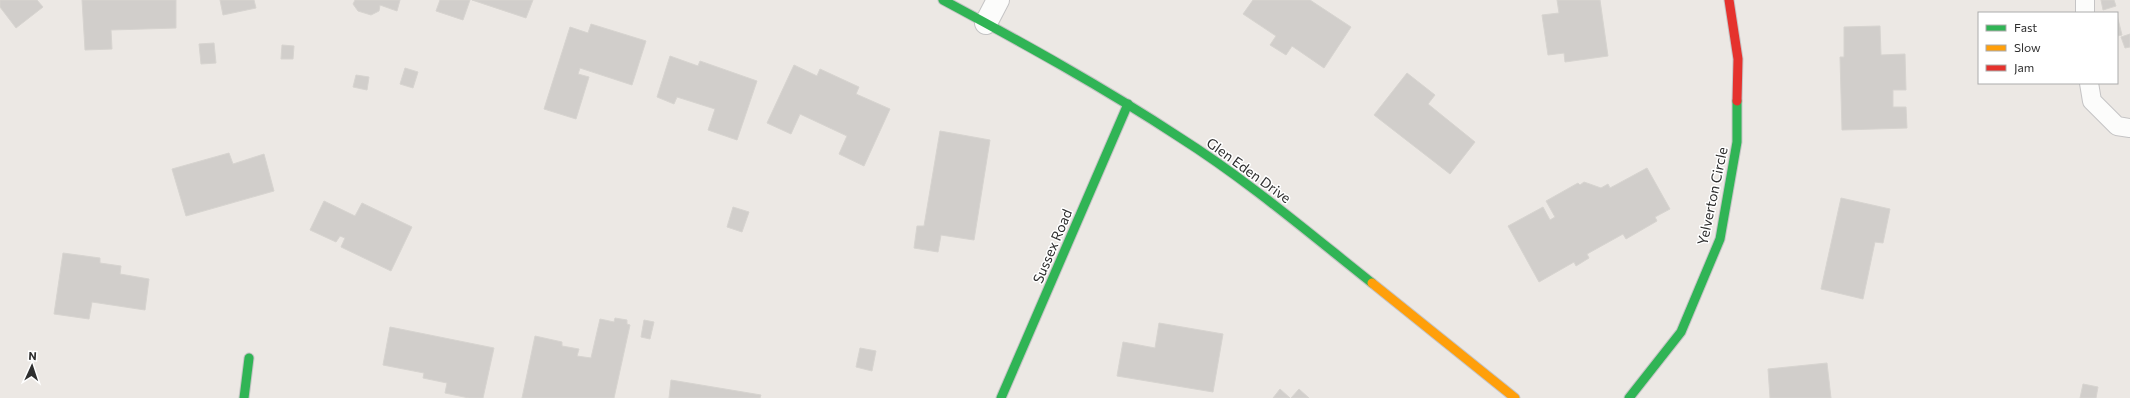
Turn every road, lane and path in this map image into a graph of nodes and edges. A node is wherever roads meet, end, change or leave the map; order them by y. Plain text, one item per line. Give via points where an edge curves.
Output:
1 (943, 0) edge
2 (998, 0) edge
3 (1729, 0) edge
4 (2085, 0) edge
5 (2085, 12) edge
6 (986, 23) junction
7 (2089, 84) edge
8 (1128, 104) junction
9 (2130, 128) edge
10 (249, 358) dead end
11 (244, 398) edge
12 (1002, 398) edge
13 (1515, 398) edge
14 (1629, 398) edge

1 - 6 street, Glen Eden Drive
2 - 6 street
3 - 14 street, Yelverton Circle via 1738,59 1737,142 1720,239 1682,332
4 - 5 lane
6 - 8 street, Glen Eden Drive
7 - 9 lane via 2092,101 2117,126
8 - 12 street, Sussex Road
8 - 13 street, Glen Eden Drive via 1256,190
10 - 11 street

